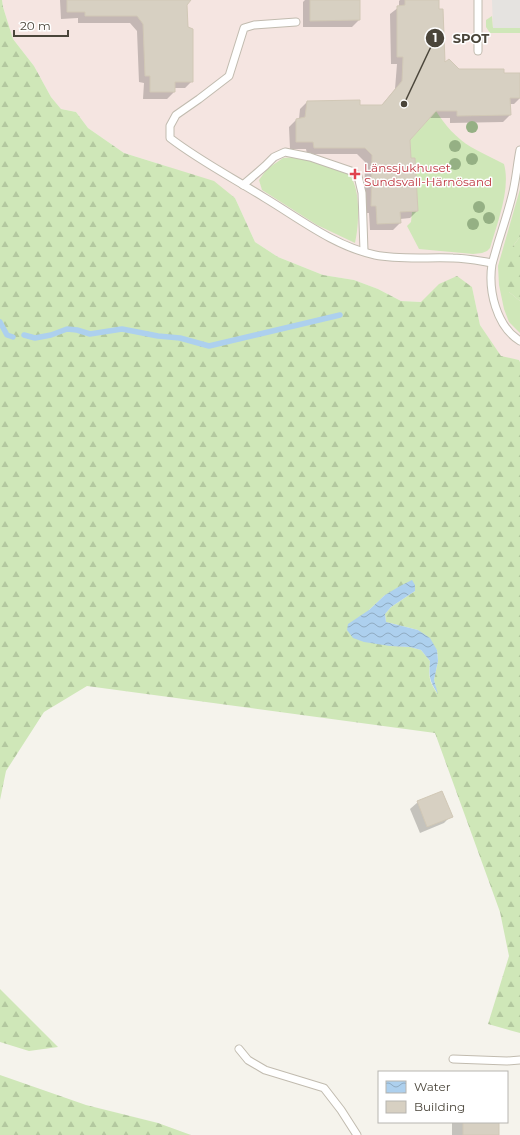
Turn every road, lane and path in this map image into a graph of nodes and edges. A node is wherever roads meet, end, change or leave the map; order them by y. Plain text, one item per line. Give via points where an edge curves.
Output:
1 (478, 0) edge
2 (296, 22) dead end
3 (478, 51) dead end
4 (520, 150) edge
5 (243, 185) junction
6 (364, 251) junction
7 (492, 263) junction
8 (520, 341) edge
9 (239, 1049) dead end
10 (453, 1059) dead end
11 (520, 1060) edge
12 (357, 1135) edge

1 - 3 lane
2 - 5 lane via 244,28 229,76 176,115 170,126 170,138
4 - 7 lane via 512,194
5 - 6 lane via 304,223 343,244
5 - 6 lane via 274,157 285,152 310,157 351,171 358,176 362,193
6 - 7 lane via 375,255 456,258
7 - 8 lane via 491,278 498,315
9 - 12 lane via 248,1060 265,1070 324,1088 342,1110
10 - 11 lane

